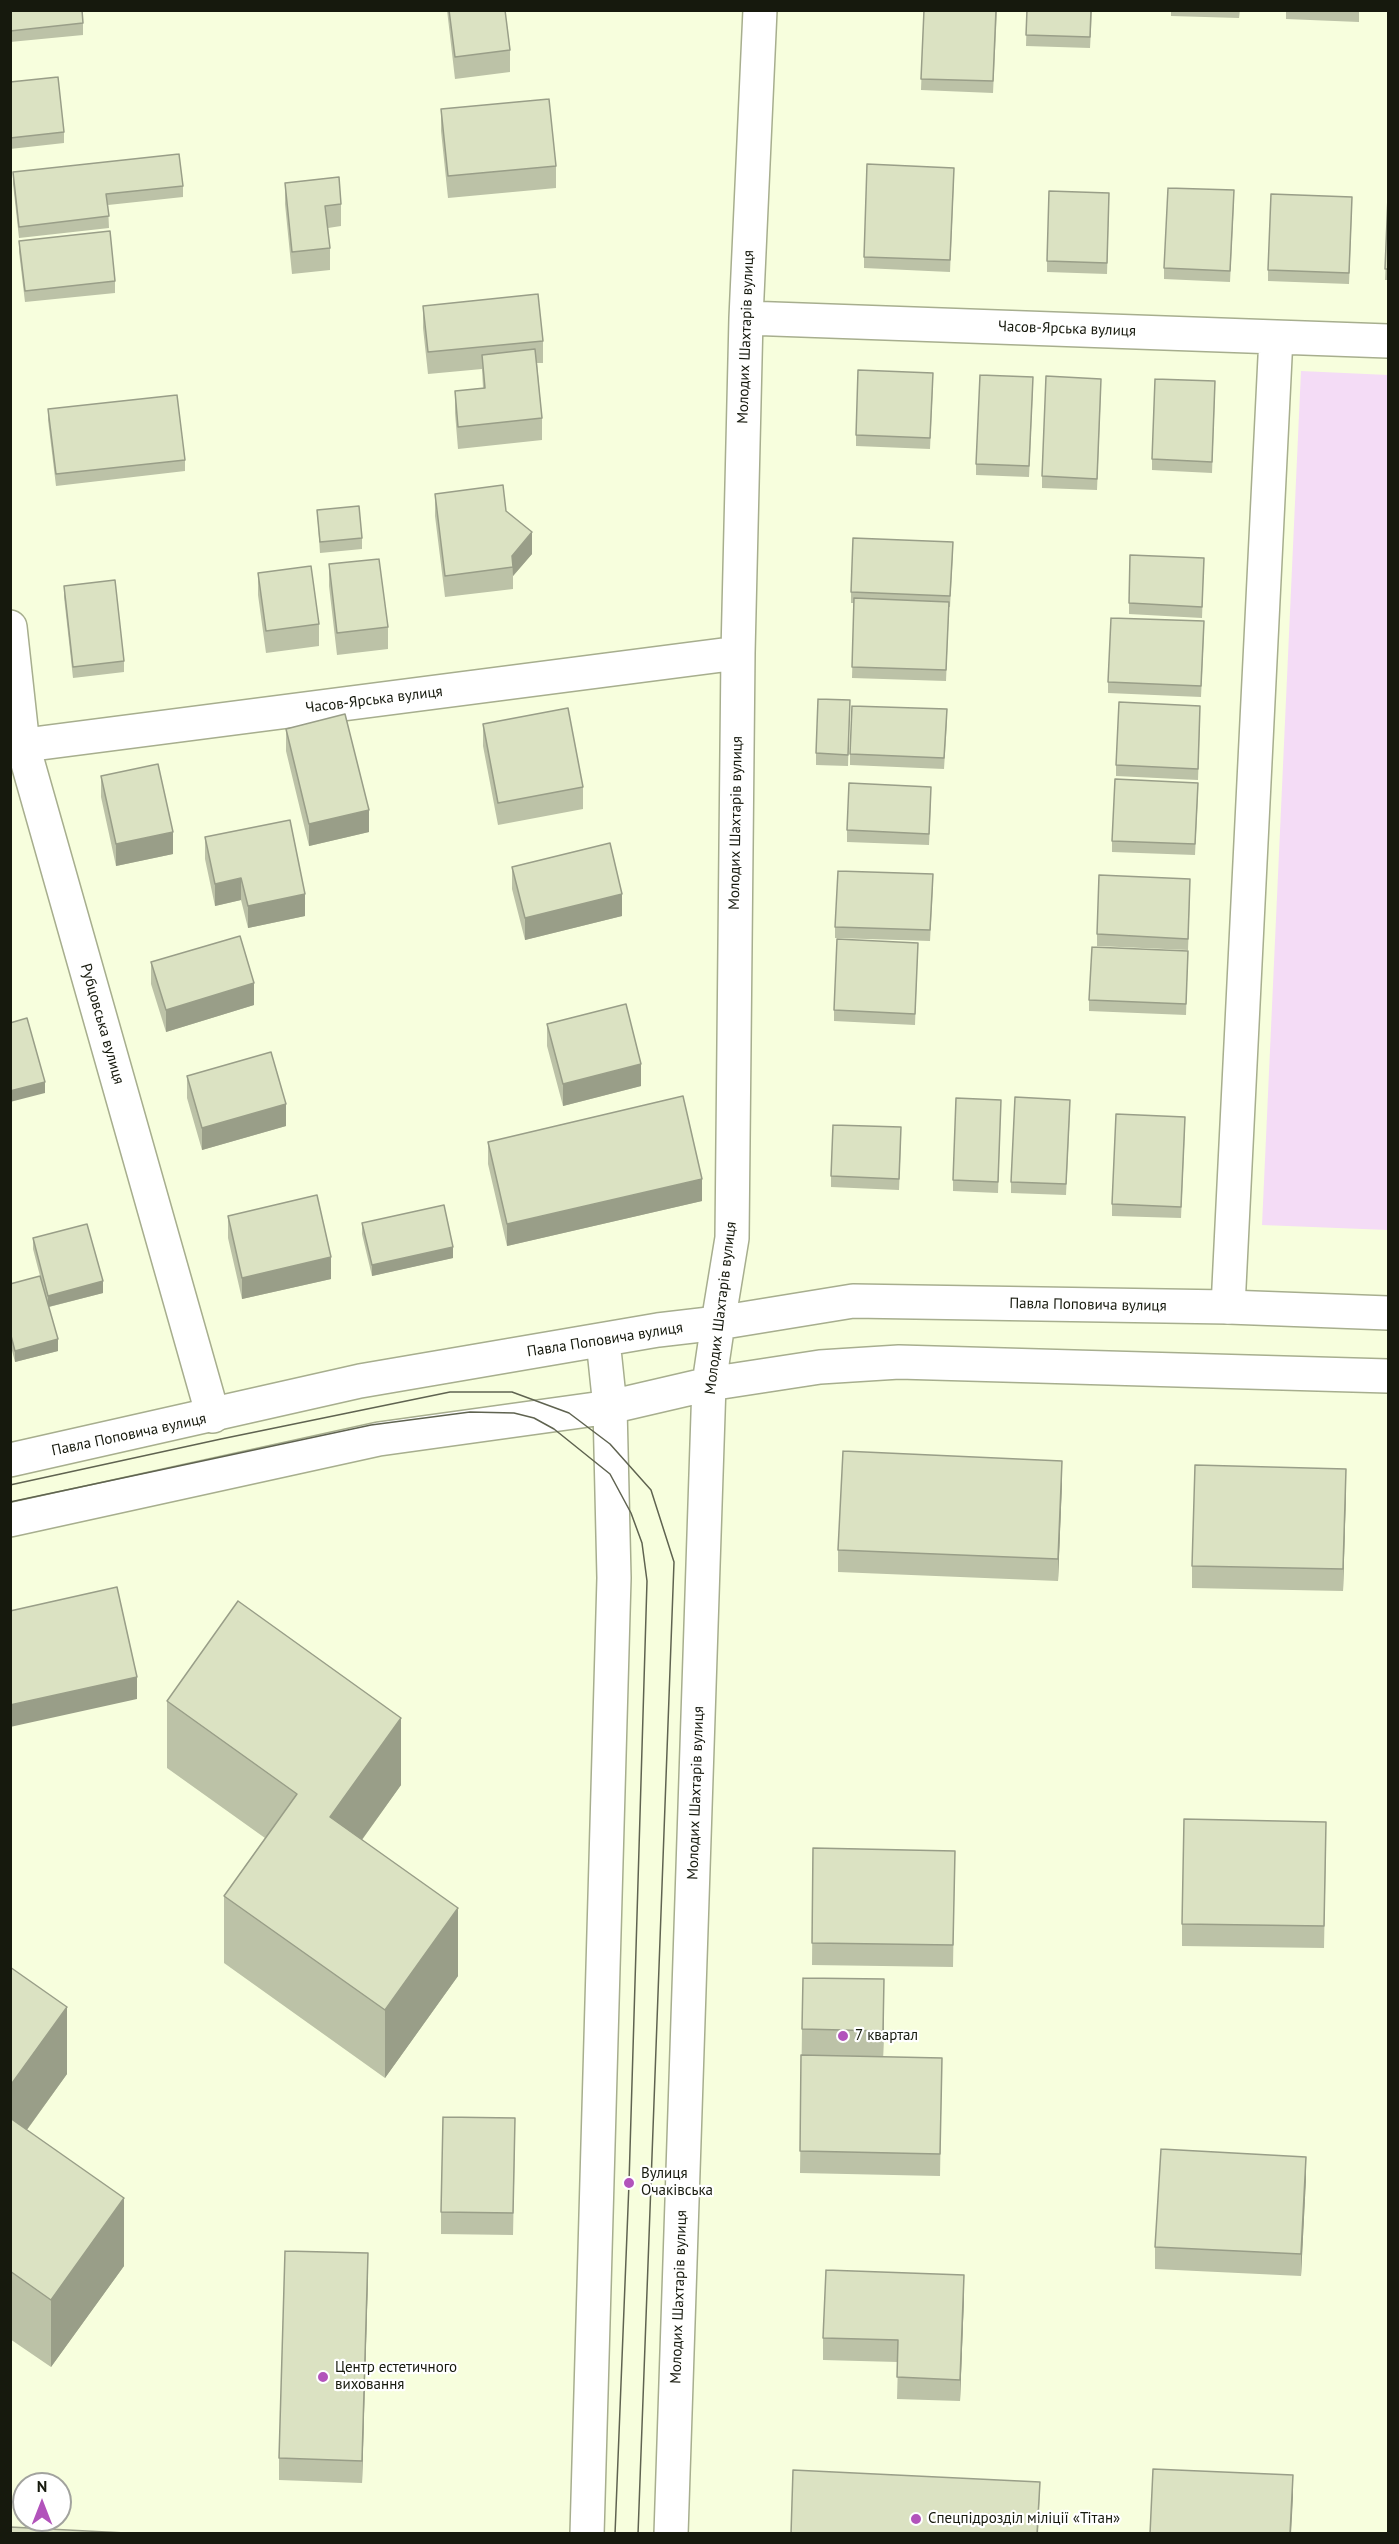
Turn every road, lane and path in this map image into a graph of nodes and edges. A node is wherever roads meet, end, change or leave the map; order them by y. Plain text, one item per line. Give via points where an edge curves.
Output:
1 (760, 10) edge
2 (746, 318) junction
3 (1276, 337) junction
4 (1389, 341) edge
5 (10, 627) edge
6 (738, 653) junction
7 (17, 746) edge
8 (1228, 1307) junction
9 (1389, 1313) edge
10 (718, 1323) junction
11 (603, 1340) junction
12 (1389, 1376) edge
13 (710, 1384) junction
14 (610, 1407) junction
15 (213, 1416) junction
16 (10, 1460) edge
17 (10, 1520) edge
18 (587, 2534) edge
19 (671, 2534) edge

1 - 2 main road, Молодих Шахтарів вулиця
2 - 3 main road, Часов-Ярська вулиця
2 - 6 main road, Молодих Шахтарів вулиця
3 - 4 main road, Часов-Ярська вулиця
3 - 8 main road
5 - 7 main road, Рубцовська вулиця
6 - 7 main road, Часов-Ярська вулиця
6 - 10 main road, Молодих Шахтарів вулиця via 732,1238
7 - 15 main road, Рубцовська вулиця
8 - 9 main road, Павла Поповича вулиця
8 - 10 main road, Павла Поповича вулиця via 853,1301
10 - 11 main road, Павла Поповича вулиця
10 - 13 main road, Молодих Шахтарів вулиця
11 - 14 main road
11 - 15 main road, Павла Поповича вулиця via 360,1381
12 - 13 main road via 899,1362 820,1367
13 - 14 main road
13 - 19 main road, Молодих Шахтарів вулиця
14 - 17 main road via 379,1439
14 - 18 main road via 614,1578
15 - 16 main road, Павла Поповича вулиця

